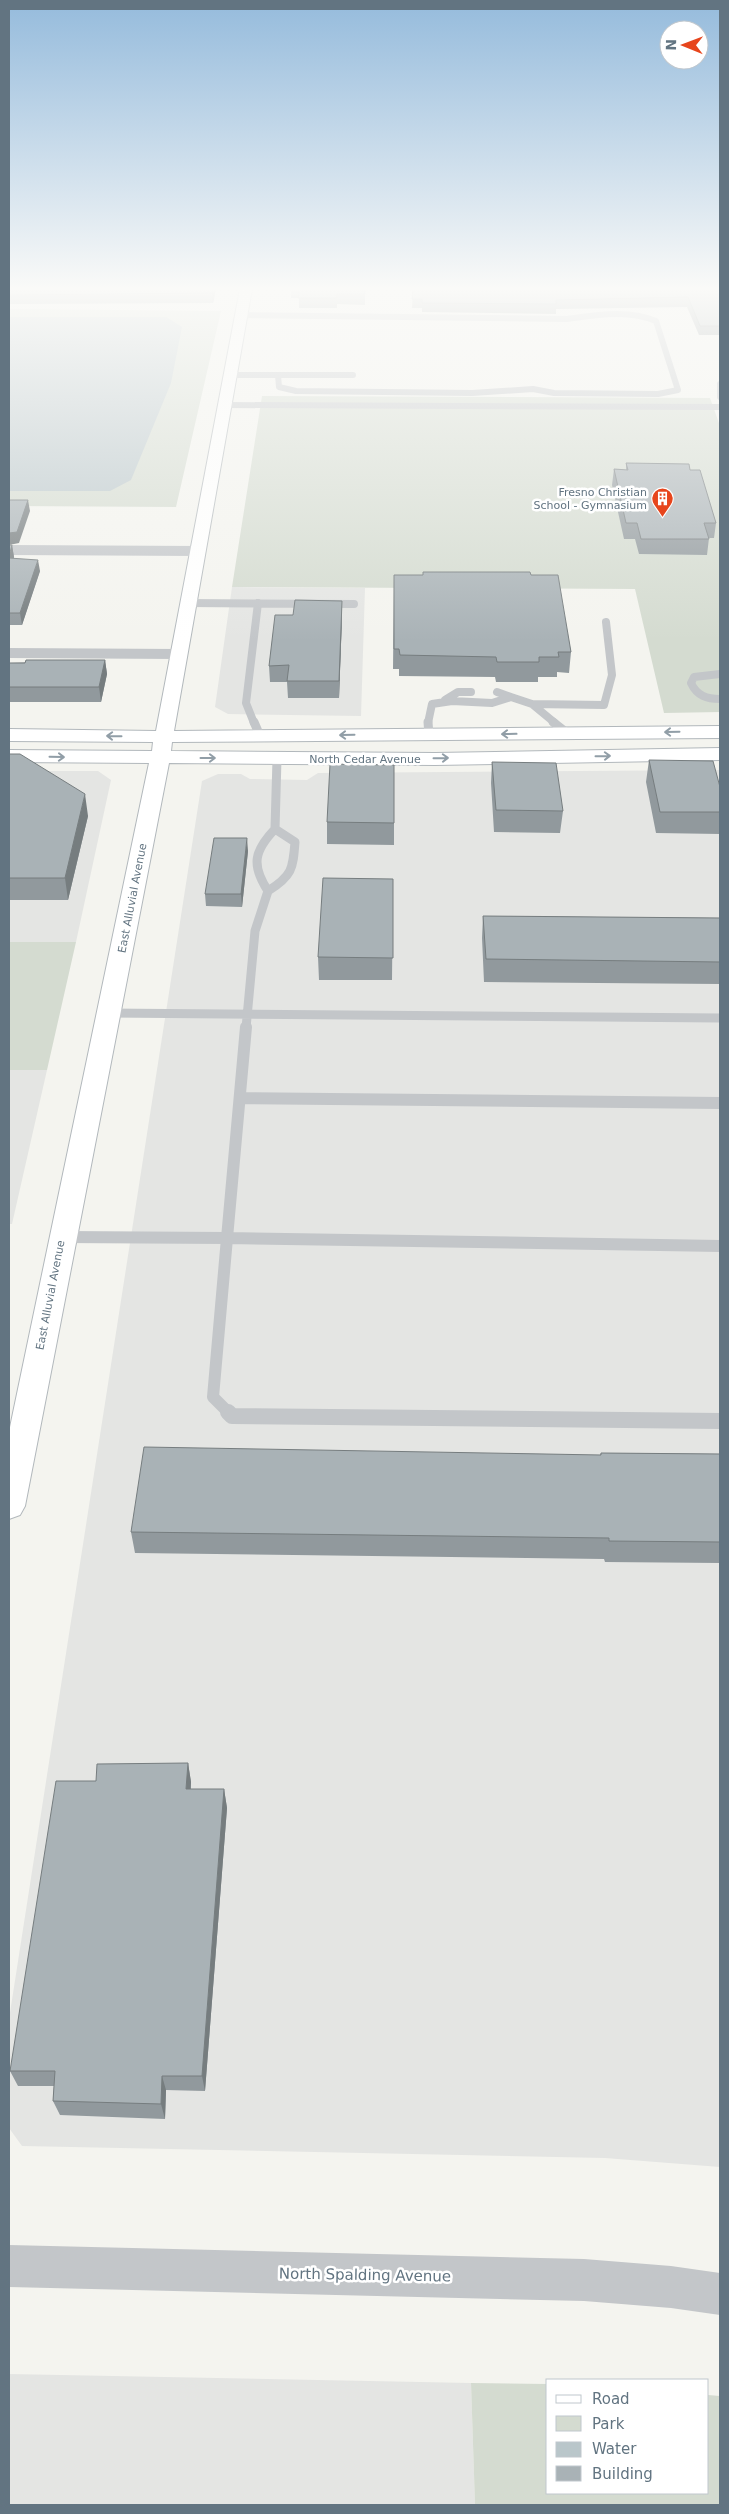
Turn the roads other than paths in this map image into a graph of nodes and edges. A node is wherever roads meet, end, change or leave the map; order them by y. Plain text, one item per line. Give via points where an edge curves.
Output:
1 (225, 406) edge
2 (552, 406) edge
3 (720, 407) edge
4 (9, 550) edge
5 (198, 551) junction
6 (188, 603) junction
7 (258, 604) junction
8 (354, 604) dead end
9 (606, 622) dead end
10 (9, 653) edge
11 (178, 654) junction
12 (720, 674) edge
13 (471, 692) dead end
14 (497, 692) dead end
15 (511, 697) junction
16 (720, 699) edge
17 (445, 700) junction
18 (532, 704) junction
19 (720, 732) edge
20 (567, 733) junction
21 (9, 735) edge
22 (429, 735) junction
23 (260, 736) junction
24 (161, 747) junction
25 (720, 754) edge
26 (9, 756) edge
27 (277, 759) junction
28 (275, 830) junction
29 (268, 891) junction
30 (108, 1012) junction
31 (248, 1013) junction
32 (720, 1018) edge
33 (240, 1098) junction
34 (720, 1103) edge
35 (62, 1237) junction
36 (227, 1238) junction
37 (720, 1246) edge
38 (720, 1421) edge
39 (14, 1455) edge
40 (9, 1505) edge
41 (9, 2266) edge
42 (720, 2294) edge

1 - 5 main road, East Alluvial Avenue
2 - 3 lane
4 - 5 street
5 - 6 main road, East Alluvial Avenue
6 - 7 lane
6 - 11 main road, East Alluvial Avenue
7 - 8 lane
7 - 23 lane via 246,703
9 - 18 lane via 612,675 604,705
10 - 11 street
11 - 24 main road, East Alluvial Avenue
12 - 16 lane via 694,676 691,683 696,693 703,697
13 - 17 lane via 458,692
14 - 15 lane
15 - 17 lane via 502,702
15 - 18 lane
17 - 22 lane via 432,704 428,718
18 - 20 lane
19 -> 20 main road, North Cedar Avenue
20 -> 22 main road, North Cedar Avenue
24 -> 21 main road, North Cedar Avenue
22 -> 23 main road, North Cedar Avenue
23 - 24 main road, North Cedar Avenue
26 -> 24 main road, North Cedar Avenue
24 -> 27 main road, North Cedar Avenue
24 - 30 main road, East Alluvial Avenue
27 -> 25 main road, North Cedar Avenue
27 - 28 lane
28 - 29 lane via 260,844 256,864 257,877
28 - 29 lane via 295,842 294,864 288,879
29 - 31 lane via 255,931
30 - 31 lane
30 - 35 main road, East Alluvial Avenue
31 - 32 lane
31 - 33 lane
33 - 34 lane
33 - 36 lane
35 - 36 lane
35 - 39 main road, East Alluvial Avenue
36 - 37 lane
36 - 38 lane via 213,1397 232,1416
39 - 40 main road, East Alluvial Avenue
41 - 42 street, North Spalding Avenue via 584,2280 671,2286

